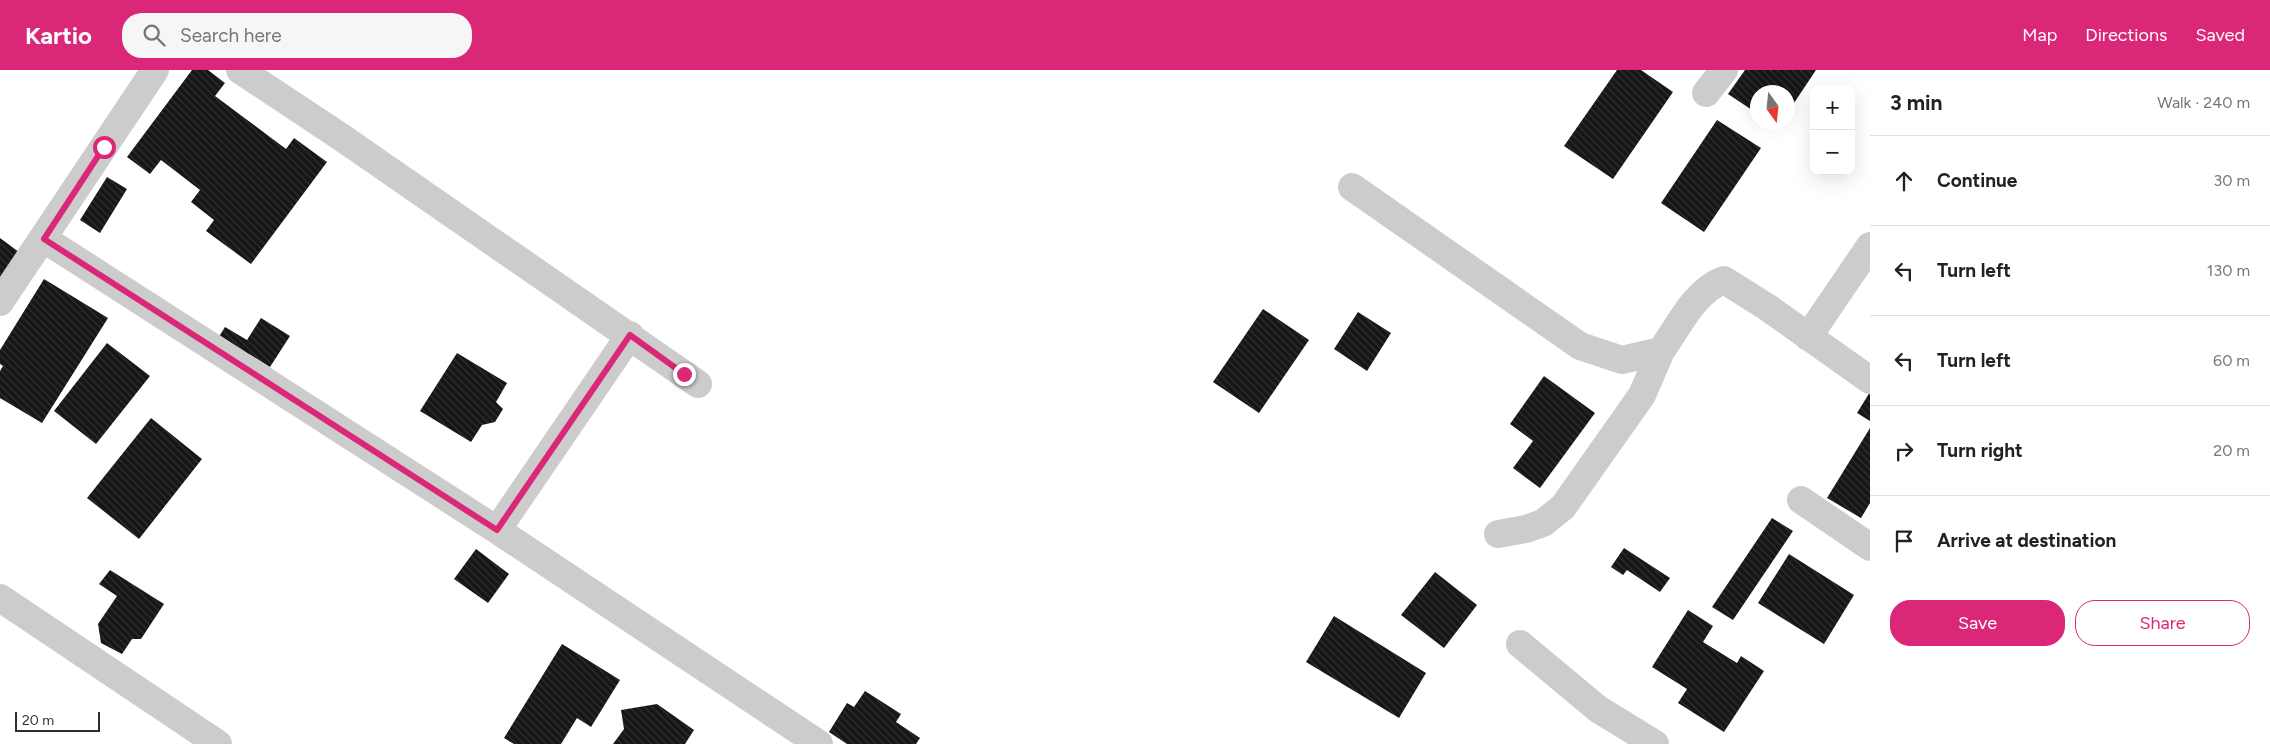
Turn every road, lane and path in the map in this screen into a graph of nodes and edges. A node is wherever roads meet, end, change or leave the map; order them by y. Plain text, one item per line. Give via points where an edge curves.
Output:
1 (155, 70) edge
2 (240, 70) edge
3 (1724, 70) edge
4 (1706, 94) dead end
5 (1352, 187) dead end
6 (44, 239) junction
7 (1870, 246) edge
8 (0, 302) edge
9 (630, 335) junction
10 (1808, 337) junction
11 (1661, 351) junction
12 (1870, 380) edge
13 (698, 384) dead end
14 (1801, 500) dead end
15 (497, 530) junction
16 (1498, 534) dead end
17 (1870, 547) edge
18 (0, 598) edge
19 (1520, 644) dead end
20 (218, 744) edge
21 (819, 744) edge
22 (1654, 744) edge

1 - 6 street
2 - 9 street
3 - 4 street
5 - 11 street via 1580,346 1622,360
6 - 8 street
6 - 15 street
7 - 10 street
9 - 13 street
9 - 15 street
10 - 11 street via 1724,280 1700,293
10 - 12 street
11 - 16 street via 1642,395 1563,507 1543,523
14 - 17 street
15 - 21 street
18 - 20 street
19 - 22 street via 1598,709

